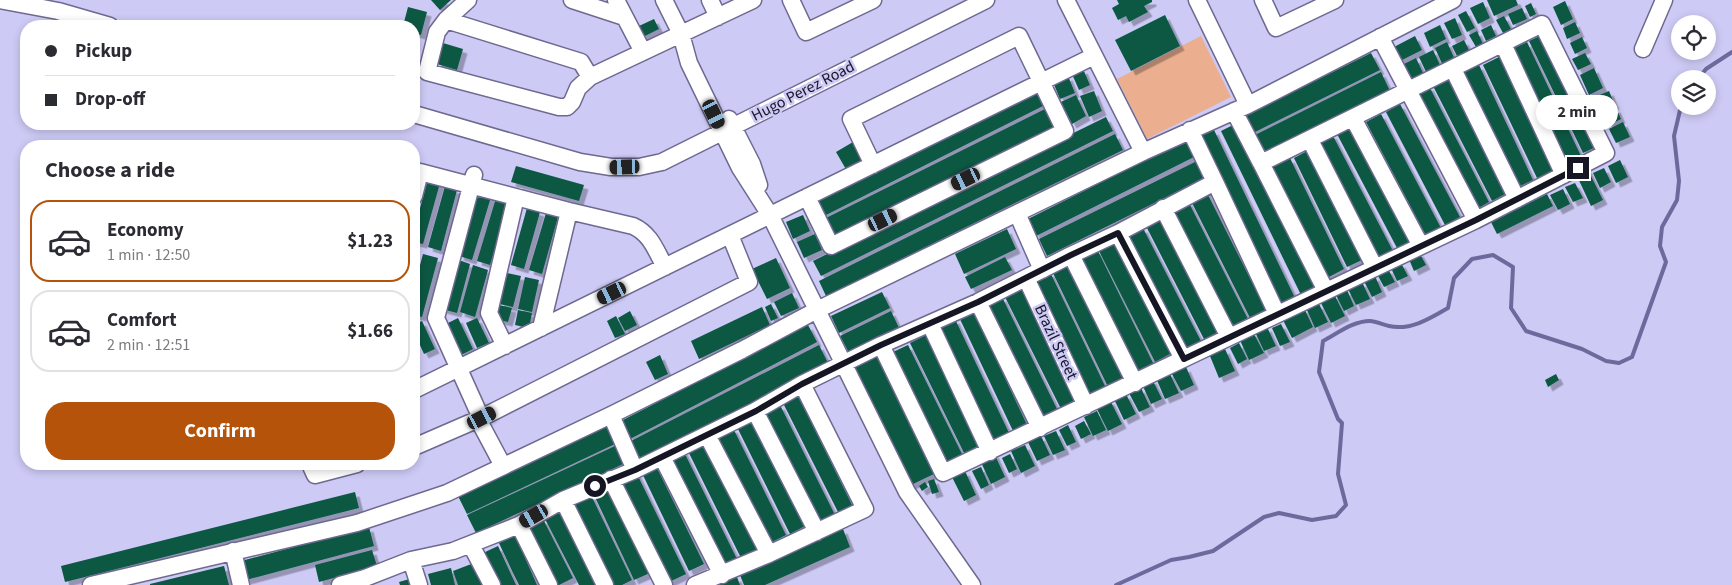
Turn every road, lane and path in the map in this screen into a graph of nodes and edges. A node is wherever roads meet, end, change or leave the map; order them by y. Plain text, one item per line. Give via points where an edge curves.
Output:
1 (0, 0) edge
2 (468, 0) edge
3 (572, 0) edge
4 (616, 0) edge
5 (664, 0) edge
6 (710, 0) edge
7 (753, 0) edge
8 (791, 0) edge
9 (873, 0) edge
10 (986, 0) edge
11 (1066, 0) edge
12 (1263, 0) edge
13 (1335, 0) edge
14 (1453, 0) edge
15 (1664, 0) edge
16 (1201, 1) edge
17 (718, 16) junction
18 (624, 17) junction
19 (89, 20) edge
20 (446, 20) junction
21 (681, 34) junction
22 (1380, 37) junction
23 (1504, 44) junction
24 (1643, 49) dead end
25 (643, 52) junction
26 (1094, 56) junction
27 (1453, 69) junction
28 (590, 77) junction
29 (1042, 82) junction
30 (1408, 91) junction
31 (1241, 108) junction
32 (420, 116) edge
33 (1353, 118) junction
34 (728, 129) junction
35 (1190, 130) junction
36 (1310, 140) junction
37 (1143, 152) junction
38 (1261, 163) junction
39 (873, 165) junction
40 (420, 172) edge
41 (1564, 175) junction
42 (472, 180) junction
43 (1215, 182) junction
44 (516, 197) junction
45 (807, 197) junction
46 (1517, 200) junction
47 (1163, 208) junction
48 (569, 211) junction
49 (1017, 213) junction
50 (770, 215) junction
51 (1476, 220) junction
52 (1118, 233) junction
53 (730, 235) junction
54 (1421, 246) junction
55 (1071, 255) junction
56 (665, 267) junction
57 (1375, 268) junction
58 (1042, 270) junction
59 (1026, 278) junction
60 (1326, 291) junction
61 (978, 302) junction
62 (817, 310) junction
63 (1276, 314) junction
64 (930, 324) junction
65 (541, 328) junction
66 (1229, 338) junction
67 (881, 345) junction
68 (505, 346) junction
69 (1184, 359) junction
70 (844, 364) junction
71 (459, 368) junction
72 (1135, 383) junction
73 (802, 384) junction
74 (420, 387) edge
75 (1086, 406) junction
76 (756, 411) junction
77 (611, 415) junction
78 (480, 418) junction
79 (1040, 428) junction
80 (707, 435) junction
81 (420, 444) edge
82 (990, 452) junction
83 (662, 456) junction
84 (503, 466) junction
85 (313, 470) edge
86 (334, 470) edge
87 (635, 470) junction
88 (612, 479) junction
89 (563, 500) junction
90 (519, 525) junction
91 (817, 532) junction
92 (471, 545) junction
93 (233, 551) junction
94 (769, 554) junction
95 (410, 560) junction
96 (722, 575) junction
97 (366, 582) edge
98 (91, 585) edge
99 (241, 585) edge
100 (340, 585) edge
101 (419, 585) edge
102 (492, 585) edge
103 (549, 585) edge
104 (605, 585) edge
105 (664, 585) edge
106 (695, 585) edge
107 (972, 585) edge

1 - 19 street
2 - 20 street
3 - 18 street
4 - 18 street
5 - 21 street
6 - 17 street
7 - 17 street
8 - 9 street via 806,32
10 - 34 street, Hugo Perez Road
11 - 26 street
12 - 13 street via 1276,28
14 - 22 street
15 - 24 street
16 - 31 street
17 - 21 street
18 - 25 street
20 - 28 street via 581,62
20 - 28 street via 437,32 427,72 559,107 566,107 572,102 578,88
21 - 25 street
21 - 34 street via 698,59
22 - 30 street
22 - 31 street
23 - 27 street
23 - 41 street
23 - 41 street via 1542,24 1606,153
25 - 28 street
26 - 29 street
26 - 37 street
27 - 30 street
27 - 46 street
29 - 39 street
29 - 39 street via 1019,36 851,119
29 - 45 street via 1065,130 831,246
30 - 33 street
30 - 51 street
31 - 35 street
31 - 38 street
32 - 34 street, Hugo Perez Road via 580,162 611,167 639,167 662,162
33 - 36 street
33 - 54 street
34 - 50 street via 752,164
35 - 37 street
35 - 43 street
36 - 38 street
36 - 57 street
37 - 49 street
38 - 60 street
39 - 45 street
40 - 42 street
41 - 46 street
42 - 44 street
42 - 71 street via 436,318
43 - 47 street
43 - 63 street
44 - 48 street
44 - 68 street via 489,313
45 - 50 street
46 - 51 street
47 - 52 street
47 - 66 street
48 - 56 street via 642,230 650,238
48 - 65 street
49 - 58 street
49 - 62 street
50 - 53 street
50 - 62 street
51 - 54 street
52 - 55 street
52 - 69 street
53 - 56 street
53 - 78 street via 749,282
54 - 57 street
55 - 58 street
55 - 72 street
56 - 65 street
57 - 60 street
58 - 59 street
59 - 61 street
59 - 75 street, Brazil Street
60 - 63 street
61 - 64 street
61 - 79 street
62 - 70 street
62 - 77 street
63 - 66 street
64 - 67 street
64 - 82 street
65 - 68 street
66 - 69 street
67 - 70 street
67 - 82 street via 943,473
68 - 71 street
69 - 72 street
70 - 73 street
70 - 107 street via 907,492
71 - 74 street
71 - 78 street
72 - 75 street
73 - 76 street
73 - 91 street via 865,509
75 - 79 street
76 - 80 street
76 - 91 street
77 - 84 street
77 - 87 street
78 - 81 street
78 - 84 street
79 - 82 street
80 - 83 street
80 - 94 street
83 - 87 street
83 - 96 street
84 - 93 street via 447,493 357,523
85 - 86 street via 315,475
87 - 88 street
88 - 89 street
88 - 105 street
89 - 90 street
89 - 104 street
90 - 92 street
90 - 103 street
91 - 94 street
92 - 95 street
92 - 102 street
93 - 98 street
93 - 99 street
94 - 96 street
95 - 97 street
95 - 101 street
96 - 106 street
97 - 100 street

